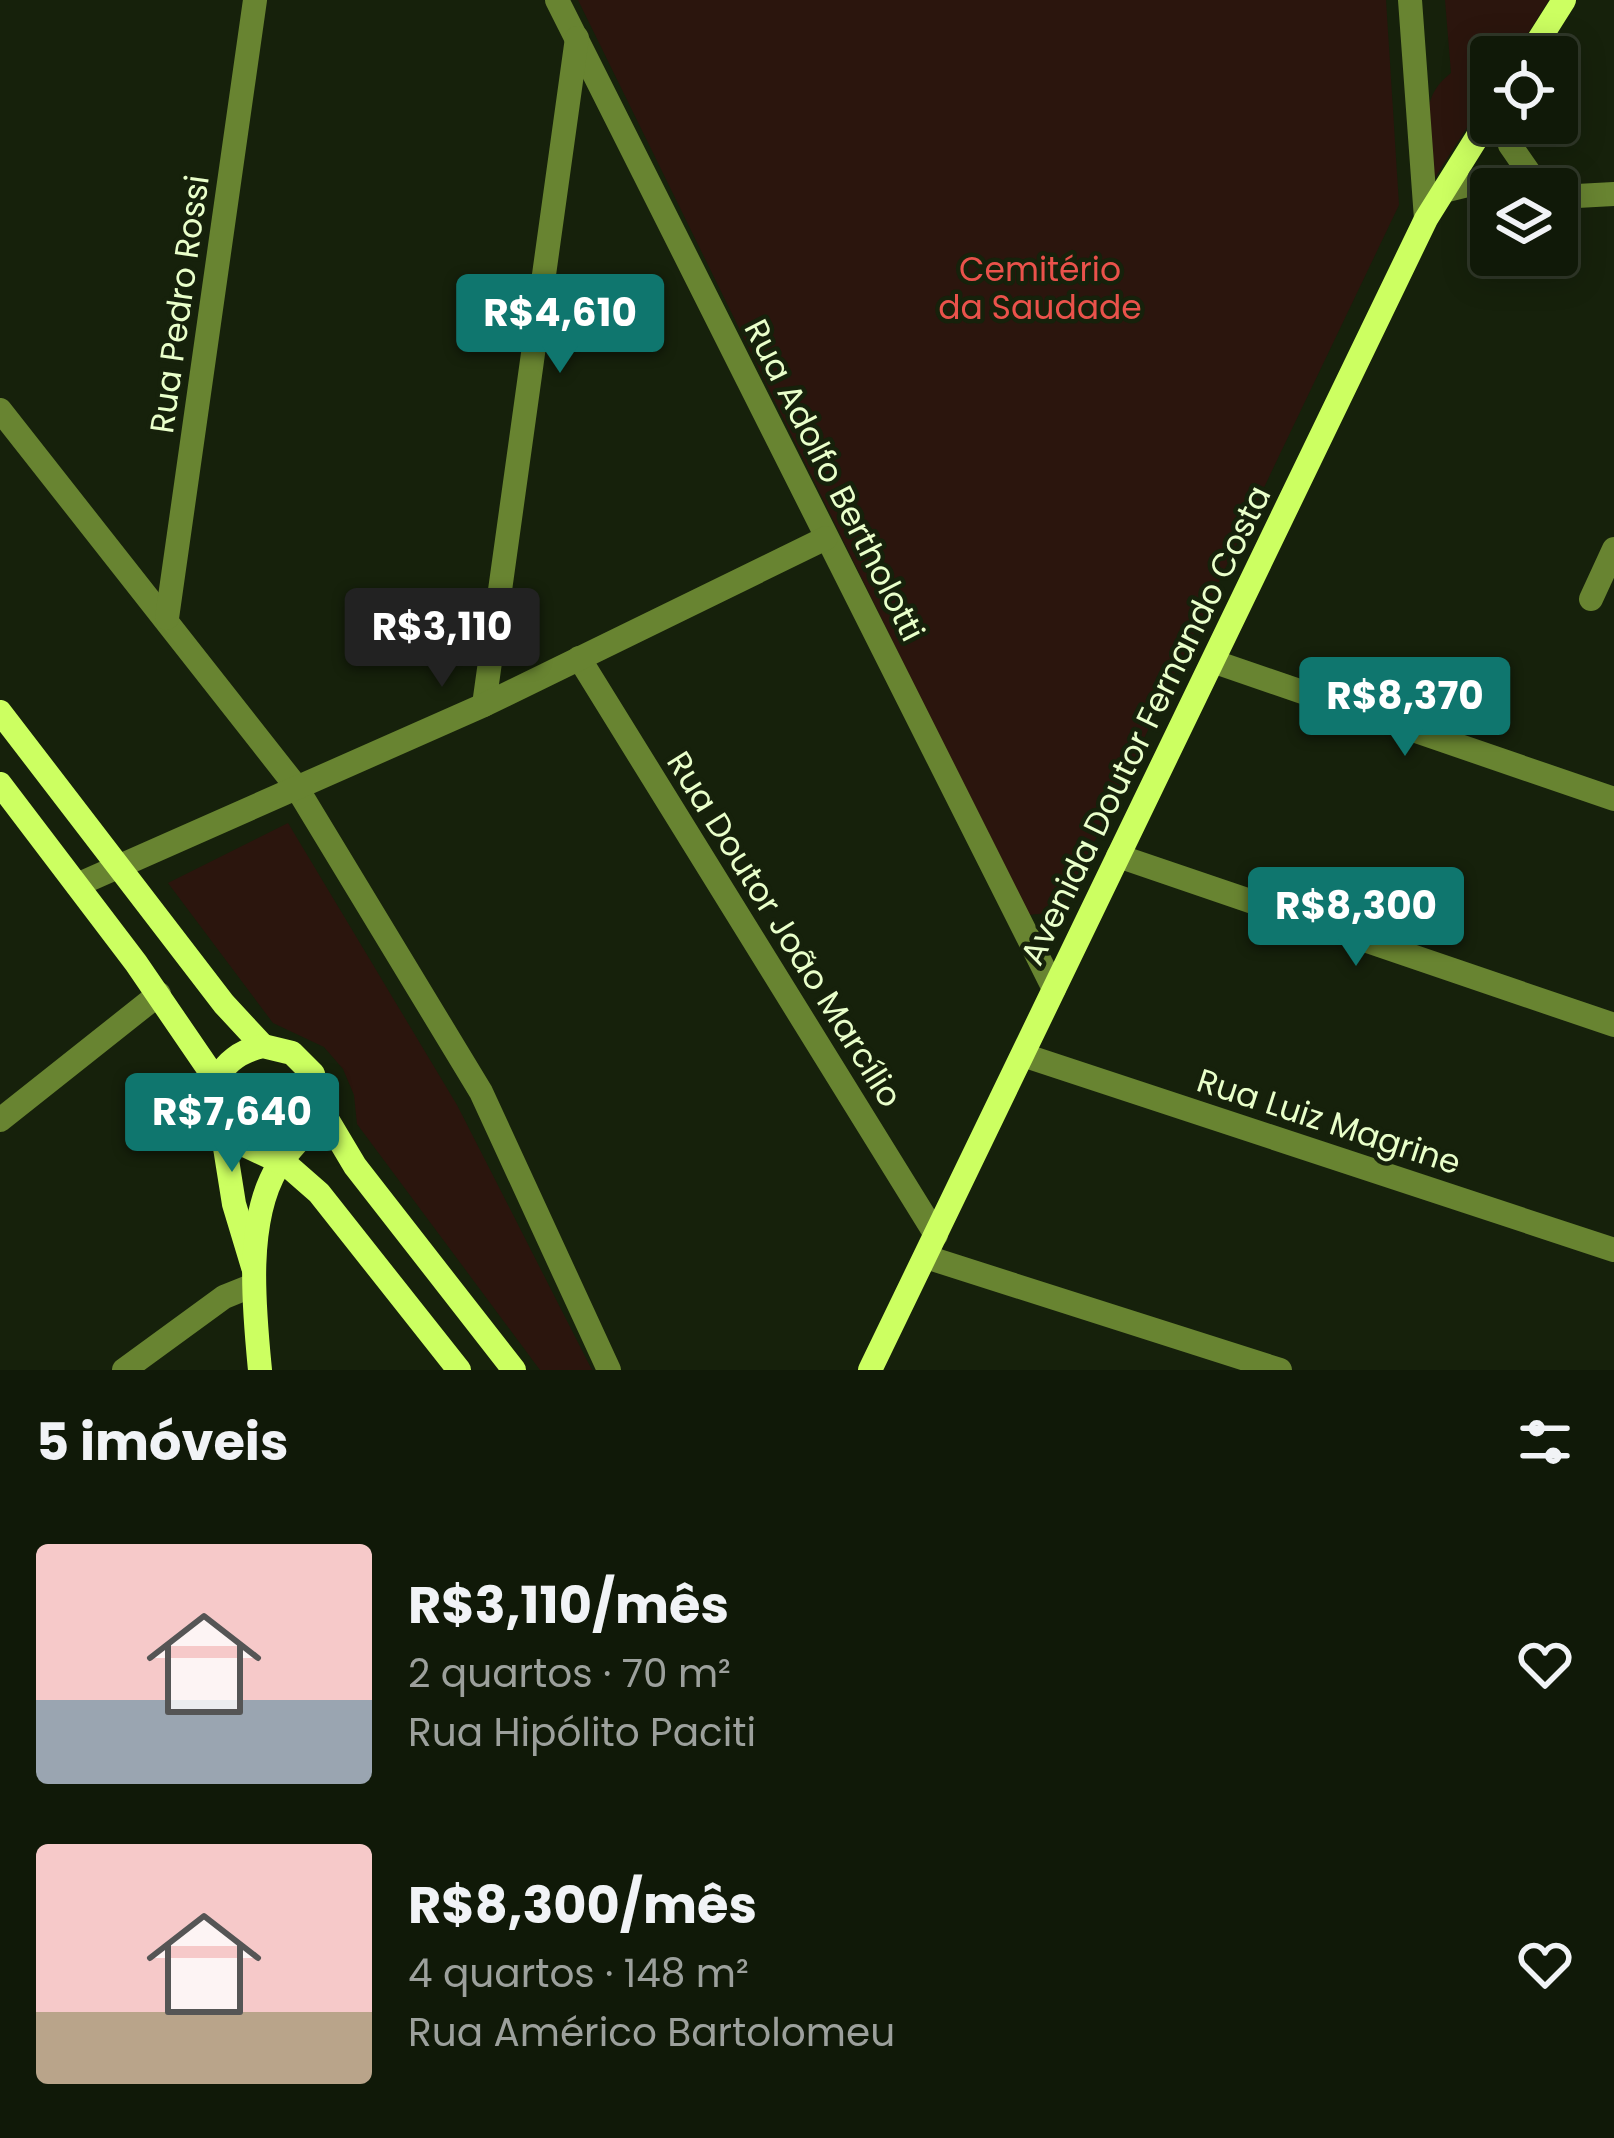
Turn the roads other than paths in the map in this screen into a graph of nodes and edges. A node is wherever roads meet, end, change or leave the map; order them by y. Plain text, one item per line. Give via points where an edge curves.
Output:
1 (255, 0) edge
2 (557, 0) edge
3 (1410, 0) edge
4 (1564, 0) edge
5 (1541, 36) edge
6 (577, 38) junction
7 (1473, 144) edge
8 (1510, 144) edge
9 (1531, 168) edge
10 (1470, 184) edge
11 (1443, 191) junction
12 (1614, 194) edge
13 (1578, 196) edge
14 (1426, 219) junction
15 (0, 410) edge
16 (826, 538) junction
17 (1614, 549) edge
18 (1591, 599) dead end
19 (167, 618) junction
20 (579, 658) junction
21 (1215, 662) junction
22 (484, 705) junction
23 (0, 712) edge
24 (0, 784) edge
25 (296, 785) junction
26 (1614, 799) edge
27 (1118, 856) junction
28 (119, 867) junction
29 (77, 885) junction
30 (1054, 989) junction
31 (159, 994) junction
32 (1614, 1025) edge
33 (263, 1046) junction
34 (1023, 1055) junction
35 (215, 1080) junction
36 (321, 1109) junction
37 (0, 1120) edge
38 (223, 1135) junction
39 (277, 1161) junction
40 (931, 1246) junction
41 (1614, 1250) edge
42 (254, 1277) junction
43 (124, 1370) edge
44 (260, 1370) edge
45 (459, 1370) edge
46 (514, 1370) edge
47 (609, 1370) edge
48 (870, 1370) edge
49 (1280, 1370) edge

1 - 19 street, Rua Pedro Rossi
2 - 6 street, Rua Adolfo Bertholotti
3 - 14 street
4 - 5 street
6 - 16 street, Rua Adolfo Bertholotti
6 - 22 street
7 - 11 street, Avenida Doutor Fernando Costa
8 - 9 street
10 - 11 street
11 - 14 street, Avenida Doutor Fernando Costa
12 - 13 street
14 - 21 street, Avenida Doutor Fernando Costa
15 - 19 street
16 - 20 street
16 - 30 street, Rua Adolfo Bertholotti
17 - 18 street
19 - 25 street
20 - 22 street
20 - 40 street, Rua Doutor João Marcílio
21 - 26 street
21 - 27 street, Avenida Doutor Fernando Costa
22 - 25 street
23 - 28 street
24 - 29 street
25 - 28 street
25 - 47 street via 481,1092
27 - 30 street, Avenida Doutor Fernando Costa
27 - 32 street
28 - 29 street
28 - 33 street
29 - 31 street
30 - 34 street, Avenida Doutor Fernando Costa
31 - 35 street
31 - 37 street
33 - 35 street via 234,1057
33 - 36 street via 302,1061 319,1086
34 - 40 street, Avenida Doutor Fernando Costa
34 - 41 street, Rua Luiz Magrine
35 - 38 street via 214,1118
36 - 39 street via 302,1142
36 - 46 street via 355,1166
38 - 39 street
38 - 42 street
39 - 42 street via 260,1207
39 - 45 street via 304,1178
40 - 48 street, Avenida Doutor Fernando Costa
40 - 49 street
42 - 43 street
42 - 44 street

